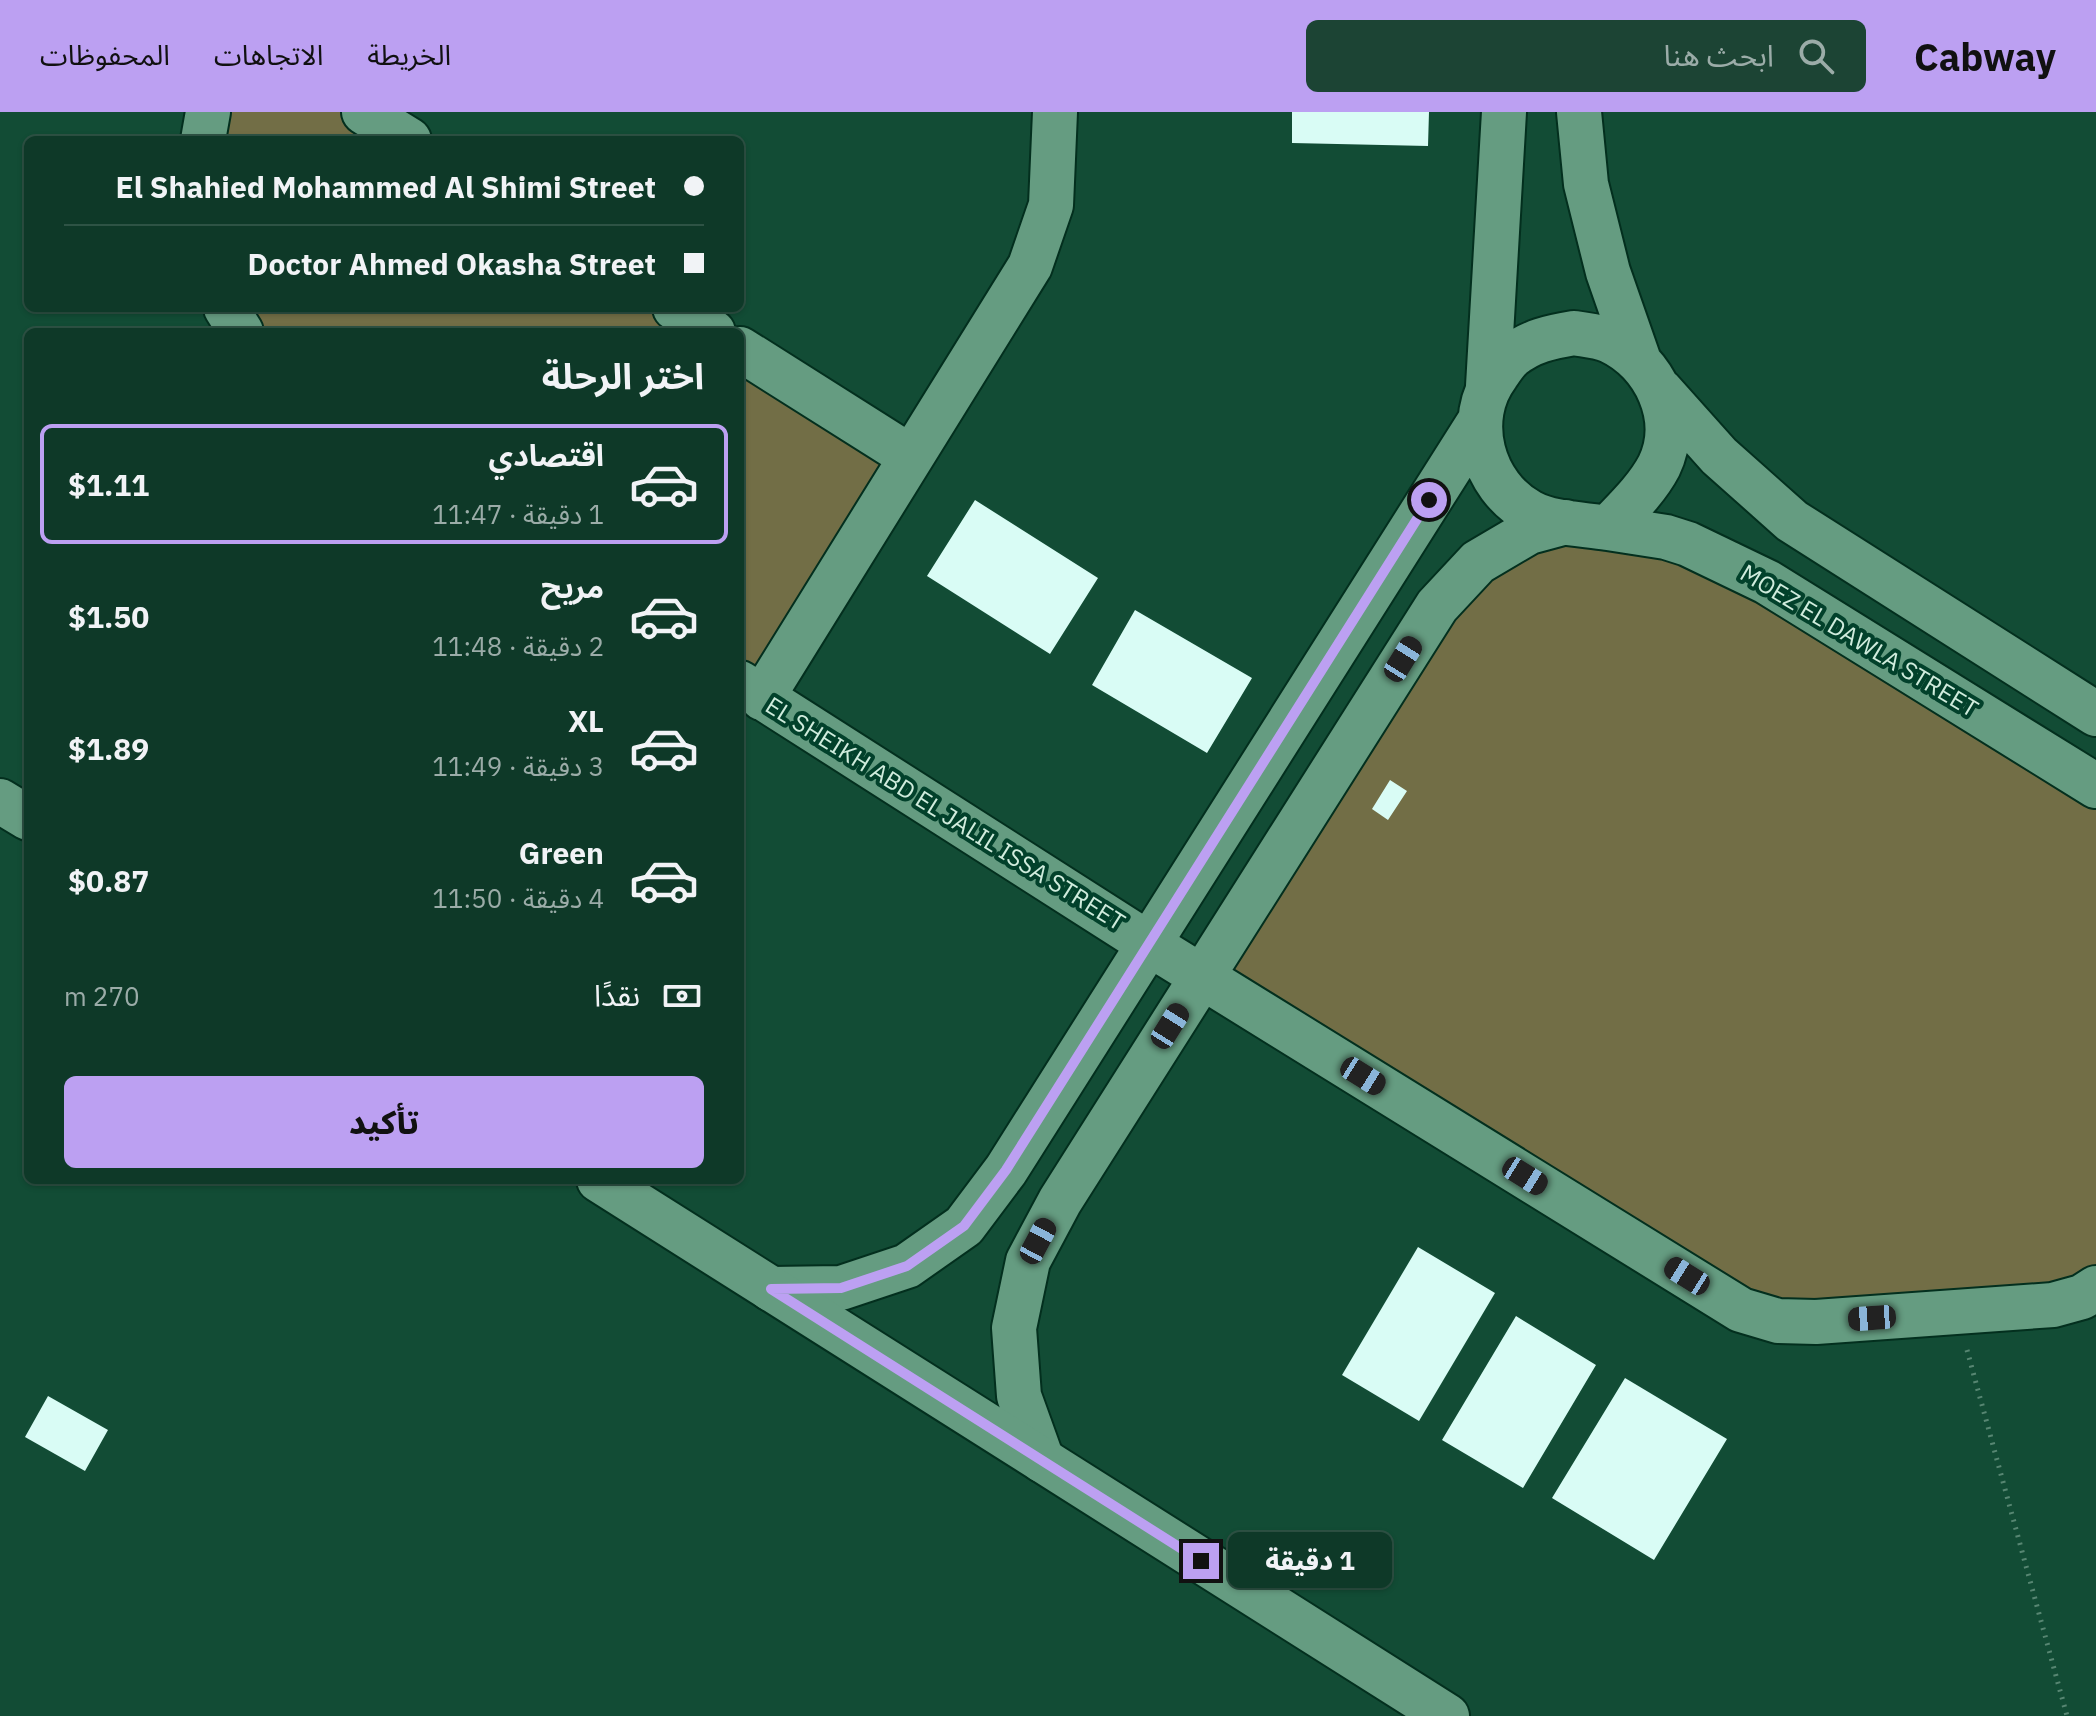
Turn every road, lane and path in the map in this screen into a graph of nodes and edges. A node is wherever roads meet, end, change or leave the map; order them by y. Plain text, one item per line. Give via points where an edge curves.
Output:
1 (208, 112) edge
2 (364, 112) edge
3 (1055, 112) edge
4 (1504, 112) edge
5 (1579, 112) edge
6 (204, 136) edge
7 (403, 136) edge
8 (681, 312) edge
9 (707, 328) edge
10 (744, 352) edge
11 (1649, 374) junction
12 (1484, 404) junction
13 (911, 457) junction
14 (1566, 522) junction
15 (1608, 528) junction
16 (751, 690) edge
17 (2096, 714) edge
18 (2096, 786) edge
19 (0, 801) edge
20 (24, 816) edge
21 (1149, 944) junction
22 (1201, 976) junction
23 (605, 1184) edge
24 (2096, 1288) edge
25 (771, 1289) junction
26 (1956, 1312) junction
27 (1042, 1460) junction
28 (1447, 1716) edge
29 (2067, 1716) edge

1 - 6 street
2 - 7 street
3 - 13 street via 1051,205 1030,266
4 - 12 street
5 - 11 street via 1586,184 1608,272
8 - 9 street
10 - 13 street
11 - 12 street via 1608,340 1574,333 1539,339 1509,357
11 - 15 street via 1668,427 1660,464
11 - 17 street via 1719,456 1792,521
12 - 14 street via 1484,458 1502,490 1531,513
12 - 21 street
13 - 16 street
14 - 15 street
14 - 22 street via 1529,532 1478,562 1437,606
15 - 18 street, MOEZ EL DAWLA STREET via 1666,537 1767,582
16 - 21 street, EL SHEIKH ABD EL JALIL ISSA STREET
19 - 20 street
21 - 22 street, EL SHEIKH ABD EL JALIL ISSA STREET
21 - 25 street via 1006,1170 964,1226 907,1266 854,1284
22 - 26 street, EL SHEIKH ABD EL JALIL ISSA STREET via 1741,1310 1778,1321 1816,1322
22 - 27 street via 1028,1261 1014,1328 1019,1396
23 - 25 street
24 - 26 street, EL SHEIKH ABD EL JALIL ISSA STREET via 2053,1305
25 - 27 street
26 - 29 path
27 - 28 street

